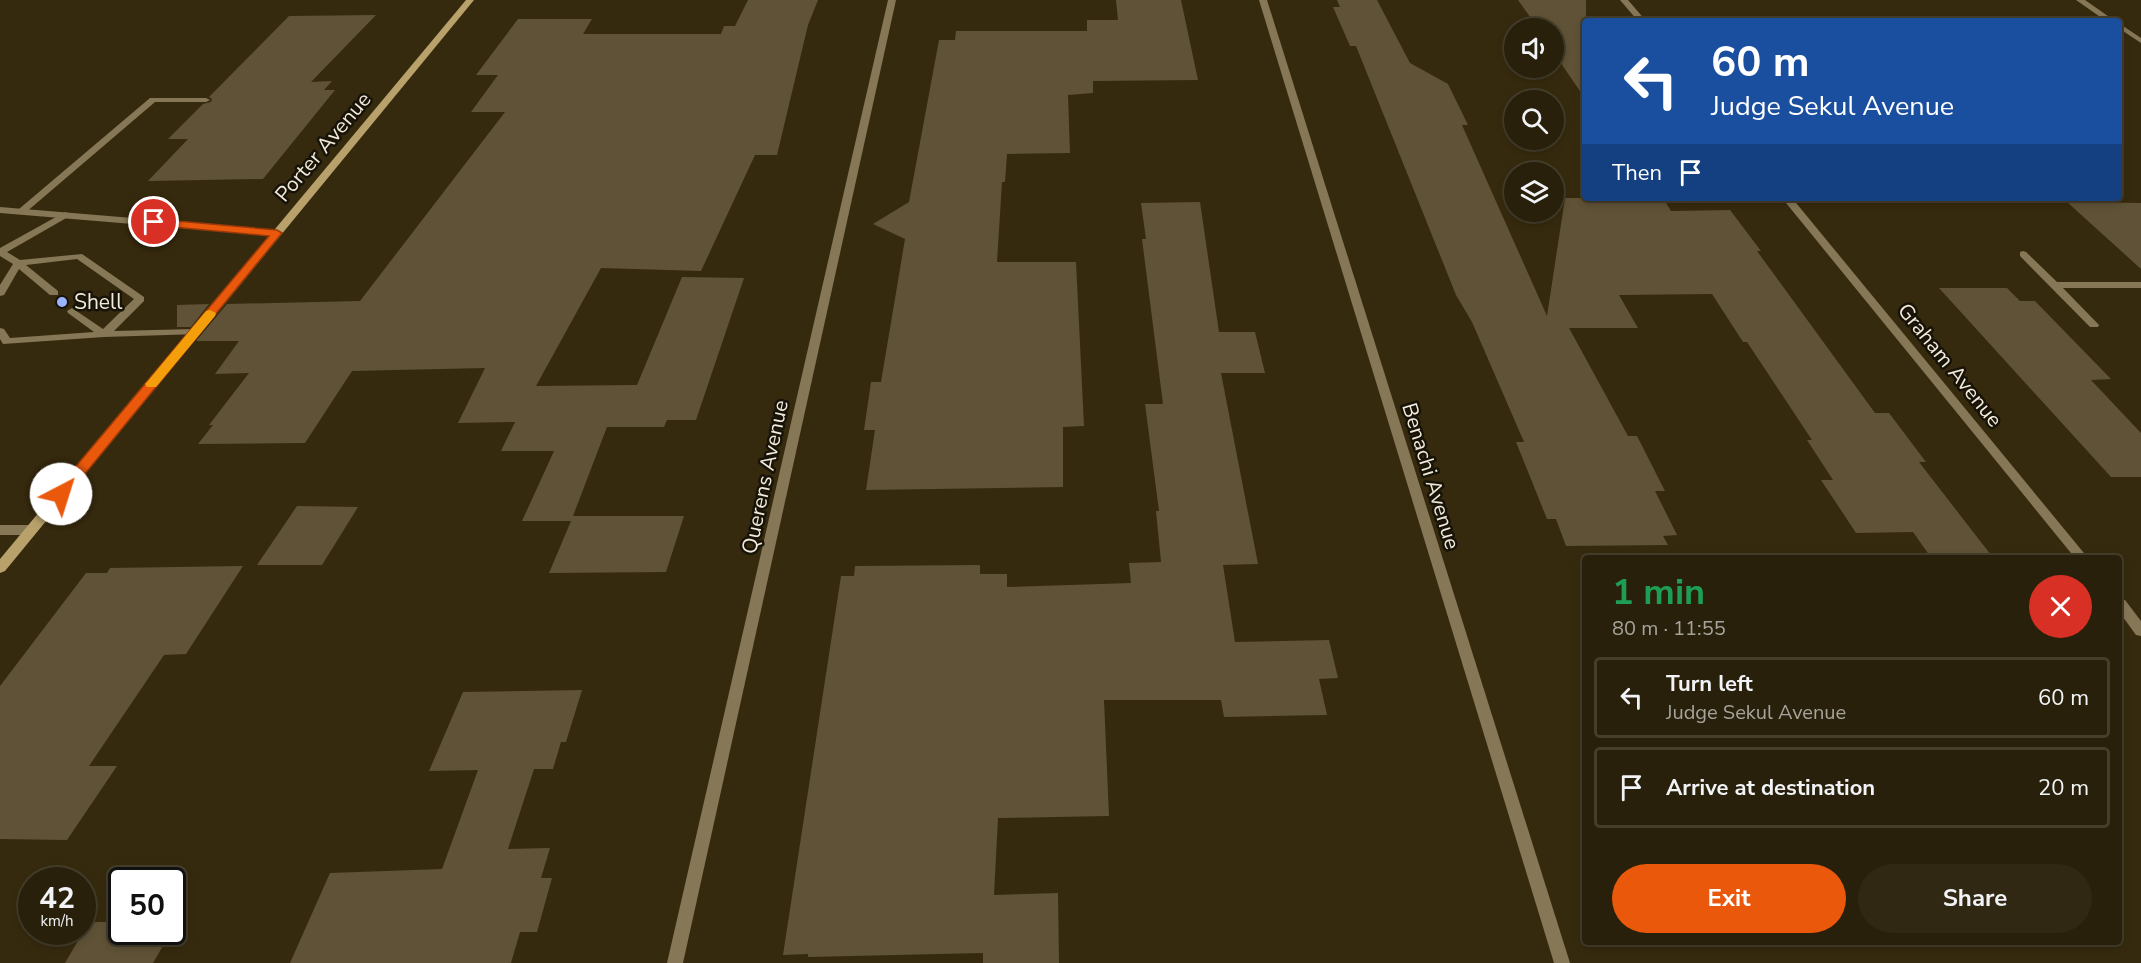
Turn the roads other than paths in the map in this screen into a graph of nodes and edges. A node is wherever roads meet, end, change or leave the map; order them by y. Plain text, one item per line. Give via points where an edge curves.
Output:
1 (470, 0) edge
2 (892, 0) edge
3 (1263, 0) edge
4 (1624, 0) edge
5 (2080, 0) edge
6 (1639, 18) edge
7 (2107, 18) edge
8 (2122, 27) edge
9 (2141, 41) edge
10 (206, 100) dead end
11 (1789, 201) edge
12 (0, 210) edge
13 (22, 212) junction
14 (65, 215) junction
15 (277, 233) junction
16 (2023, 254) dead end
17 (18, 263) junction
18 (2054, 285) junction
19 (2141, 285) edge
20 (0, 293) edge
21 (54, 293) dead end
22 (72, 311) dead end
23 (2094, 324) dead end
24 (0, 331) edge
25 (195, 332) junction
26 (104, 334) junction
27 (0, 530) edge
28 (31, 530) junction
29 (2080, 555) edge
30 (0, 568) edge
31 (2122, 607) edge
32 (2141, 631) edge
33 (675, 963) edge
34 (1562, 963) edge

1 - 15 main road, Porter Avenue
2 - 33 street, Querens Avenue
3 - 34 street, Benachi Avenue
4 - 6 street
5 - 7 street
8 - 9 street
10 - 13 street via 153,100
11 - 29 street, Graham Avenue
12 - 13 street
13 - 14 street
14 - 15 street
14 - 17 street via 0,252
15 - 25 main road, Porter Avenue
16 - 18 street
17 - 20 street
17 - 21 street
17 - 26 street via 79,256 140,298
18 - 19 street
18 - 23 street
22 - 26 street
24 - 26 street via 7,342
25 - 26 street
25 - 28 main road, Porter Avenue
27 - 28 street
28 - 30 main road, Porter Avenue
31 - 32 street

